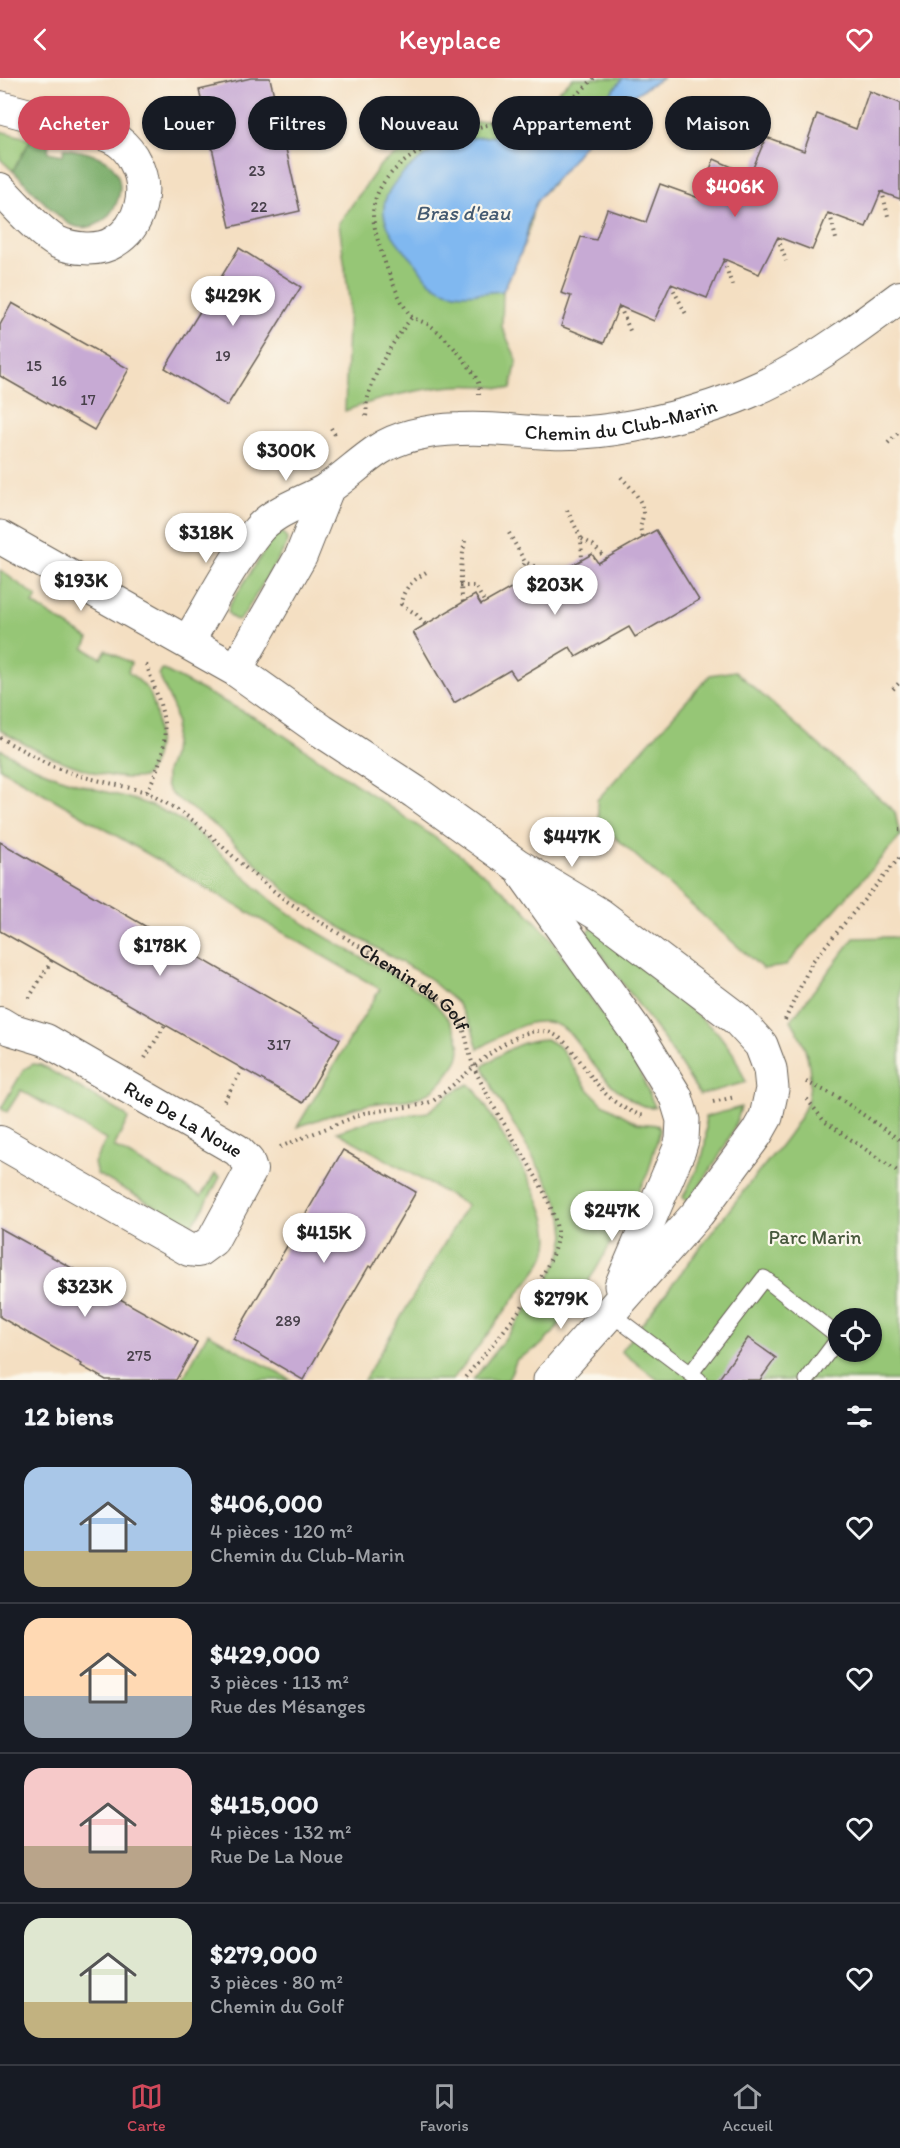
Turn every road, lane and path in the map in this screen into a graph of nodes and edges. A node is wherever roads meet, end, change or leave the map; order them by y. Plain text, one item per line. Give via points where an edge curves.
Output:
1 (594, 78) edge
2 (0, 107) edge
3 (0, 189) edge
4 (882, 191) dead end
5 (830, 214) dead end
6 (888, 216) dead end
7 (778, 238) dead end
8 (836, 239) dead end
9 (724, 261) dead end
10 (786, 261) dead end
11 (672, 285) dead end
12 (732, 285) dead end
13 (900, 297) edge
14 (620, 307) dead end
15 (686, 314) dead end
16 (412, 317) junction
17 (631, 333) dead end
18 (479, 392) dead end
19 (367, 411) dead end
20 (900, 431) edge
21 (888, 443) dead end
22 (621, 477) dead end
23 (328, 488) junction
24 (567, 510) dead end
25 (508, 533) dead end
26 (0, 537) edge
27 (643, 537) dead end
28 (581, 538) junction
29 (465, 541) dead end
30 (606, 559) dead end
31 (582, 560) dead end
32 (525, 562) junction
33 (428, 571) dead end
34 (545, 581) dead end
35 (522, 582) dead end
36 (460, 586) junction
37 (463, 602) dead end
38 (485, 603) dead end
39 (425, 624) dead end
40 (188, 642) junction
41 (147, 664) dead end
42 (236, 670) junction
43 (0, 738) edge
44 (147, 792) junction
45 (900, 857) edge
46 (517, 865) junction
47 (52, 960) dead end
48 (28, 999) dead end
49 (165, 1025) dead end
50 (782, 1026) dead end
51 (3, 1033) edge
52 (141, 1065) dead end
53 (473, 1066) junction
54 (243, 1068) dead end
55 (804, 1081) dead end
56 (804, 1095) dead end
57 (742, 1096) dead end
58 (703, 1105) dead end
59 (219, 1110) dead end
60 (649, 1117) dead end
61 (900, 1140) edge
62 (0, 1142) edge
63 (277, 1148) dead end
64 (900, 1173) edge
65 (610, 1313) junction
66 (828, 1329) edge
67 (828, 1351) edge
68 (695, 1377) edge
69 (463, 1380) edge
70 (550, 1380) edge
71 (807, 1380) edge

1 - 16 path via 572,100 551,111 478,127 433,144 392,171 374,205 373,224 392,278
2 - 3 street via 119,141 141,172 144,190 131,226 113,243 91,248 54,241
4 - 6 path
5 - 8 path
7 - 10 path
9 - 12 path
11 - 15 path
13 - 23 street, Chemin du Club-Marin via 799,366 721,402 642,424 588,431 553,434 480,428 428,433 380,448
14 - 17 path
16 - 18 path via 432,327 452,347 471,369
16 - 19 path via 383,361
20 - 21 path
22 - 27 path via 640,502 643,513 639,527
23 - 40 street, Chemin du Club-Marin via 258,529
23 - 42 street via 301,556
24 - 28 path
25 - 32 path
26 - 40 street
28 - 30 path
28 - 31 path
29 - 36 path
32 - 34 path via 534,566
32 - 35 path via 520,573
33 - 39 path via 413,581 401,604
36 - 37 path
36 - 38 path via 475,586
40 - 42 street
41 - 44 path via 165,719 165,735 160,766
42 - 46 street
43 - 44 path, Chemin du Golf via 52,766
44 - 53 path, Chemin du Golf via 198,824 285,900 448,1005 459,1021
45 - 50 path via 812,962
46 - 65 street via 635,1030 681,1110 684,1129 679,1150
46 - 65 street via 600,915 737,1019 761,1045 772,1078 770,1104 756,1133 698,1213
47 - 48 path
49 - 52 path
51 - 62 street, Rue De La Noue via 46,1040 237,1150 251,1170 213,1240 198,1251 189,1250
53 - 60 path via 503,1044 544,1030 567,1043 606,1094
53 - 63 path via 433,1101 364,1113
53 - 69 path, Chemin du Golf via 547,1199 557,1230 554,1250 541,1277
54 - 59 path
55 - 61 path via 836,1096
56 - 64 path via 824,1121
57 - 58 path
65 - 68 lane
65 - 70 street
66 - 68 lane via 764,1278
67 - 71 lane

